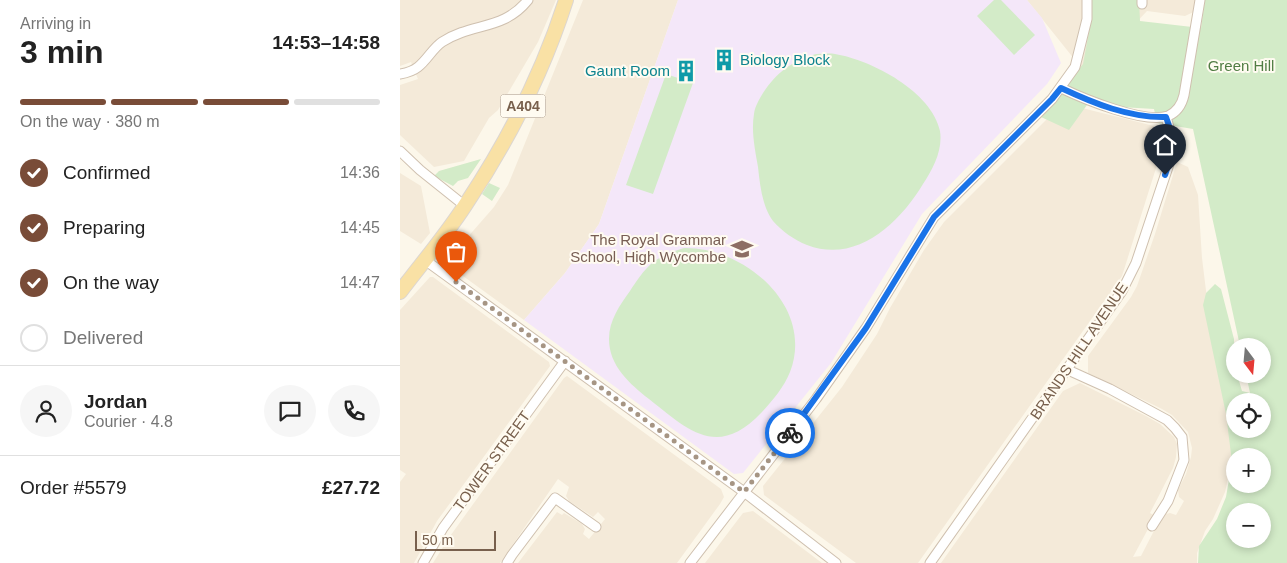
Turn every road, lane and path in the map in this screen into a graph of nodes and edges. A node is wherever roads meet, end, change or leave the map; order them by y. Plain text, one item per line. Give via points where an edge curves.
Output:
1 (528, 0) edge
2 (566, 0) edge
3 (1087, 0) edge
4 (1200, 0) edge
5 (400, 74) edge
6 (1061, 88) junction
7 (1166, 117) junction
8 (400, 151) edge
9 (465, 206) junction
10 (425, 260) junction
11 (400, 292) edge
12 (565, 361) junction
13 (1068, 370) junction
14 (744, 492) junction
15 (1152, 526) dead end
16 (596, 527) dead end
17 (424, 563) edge
18 (507, 563) edge
19 (690, 563) edge
20 (836, 563) edge
21 (930, 563) edge

1 - 5 street via 506,19 442,42 418,67
2 - 9 main road, A404 via 555,35 526,100
3 - 6 street via 1075,67
4 - 7 street via 1182,102
6 - 7 street via 1118,110
6 - 14 street via 934,217 866,328
7 - 13 street, BRANDS HILL AVENUE via 1173,141 1171,158 1136,263 1122,291
8 - 9 street
9 - 10 main road, A404
10 - 11 main road, A404
10 - 12 street
12 - 14 street
12 - 17 street, TOWER STREET via 443,528
13 - 15 street via 1167,420 1182,438 1184,460 1168,501
13 - 21 street, BRANDS HILL AVENUE
14 - 19 street
14 - 20 street
16 - 18 street via 555,498

